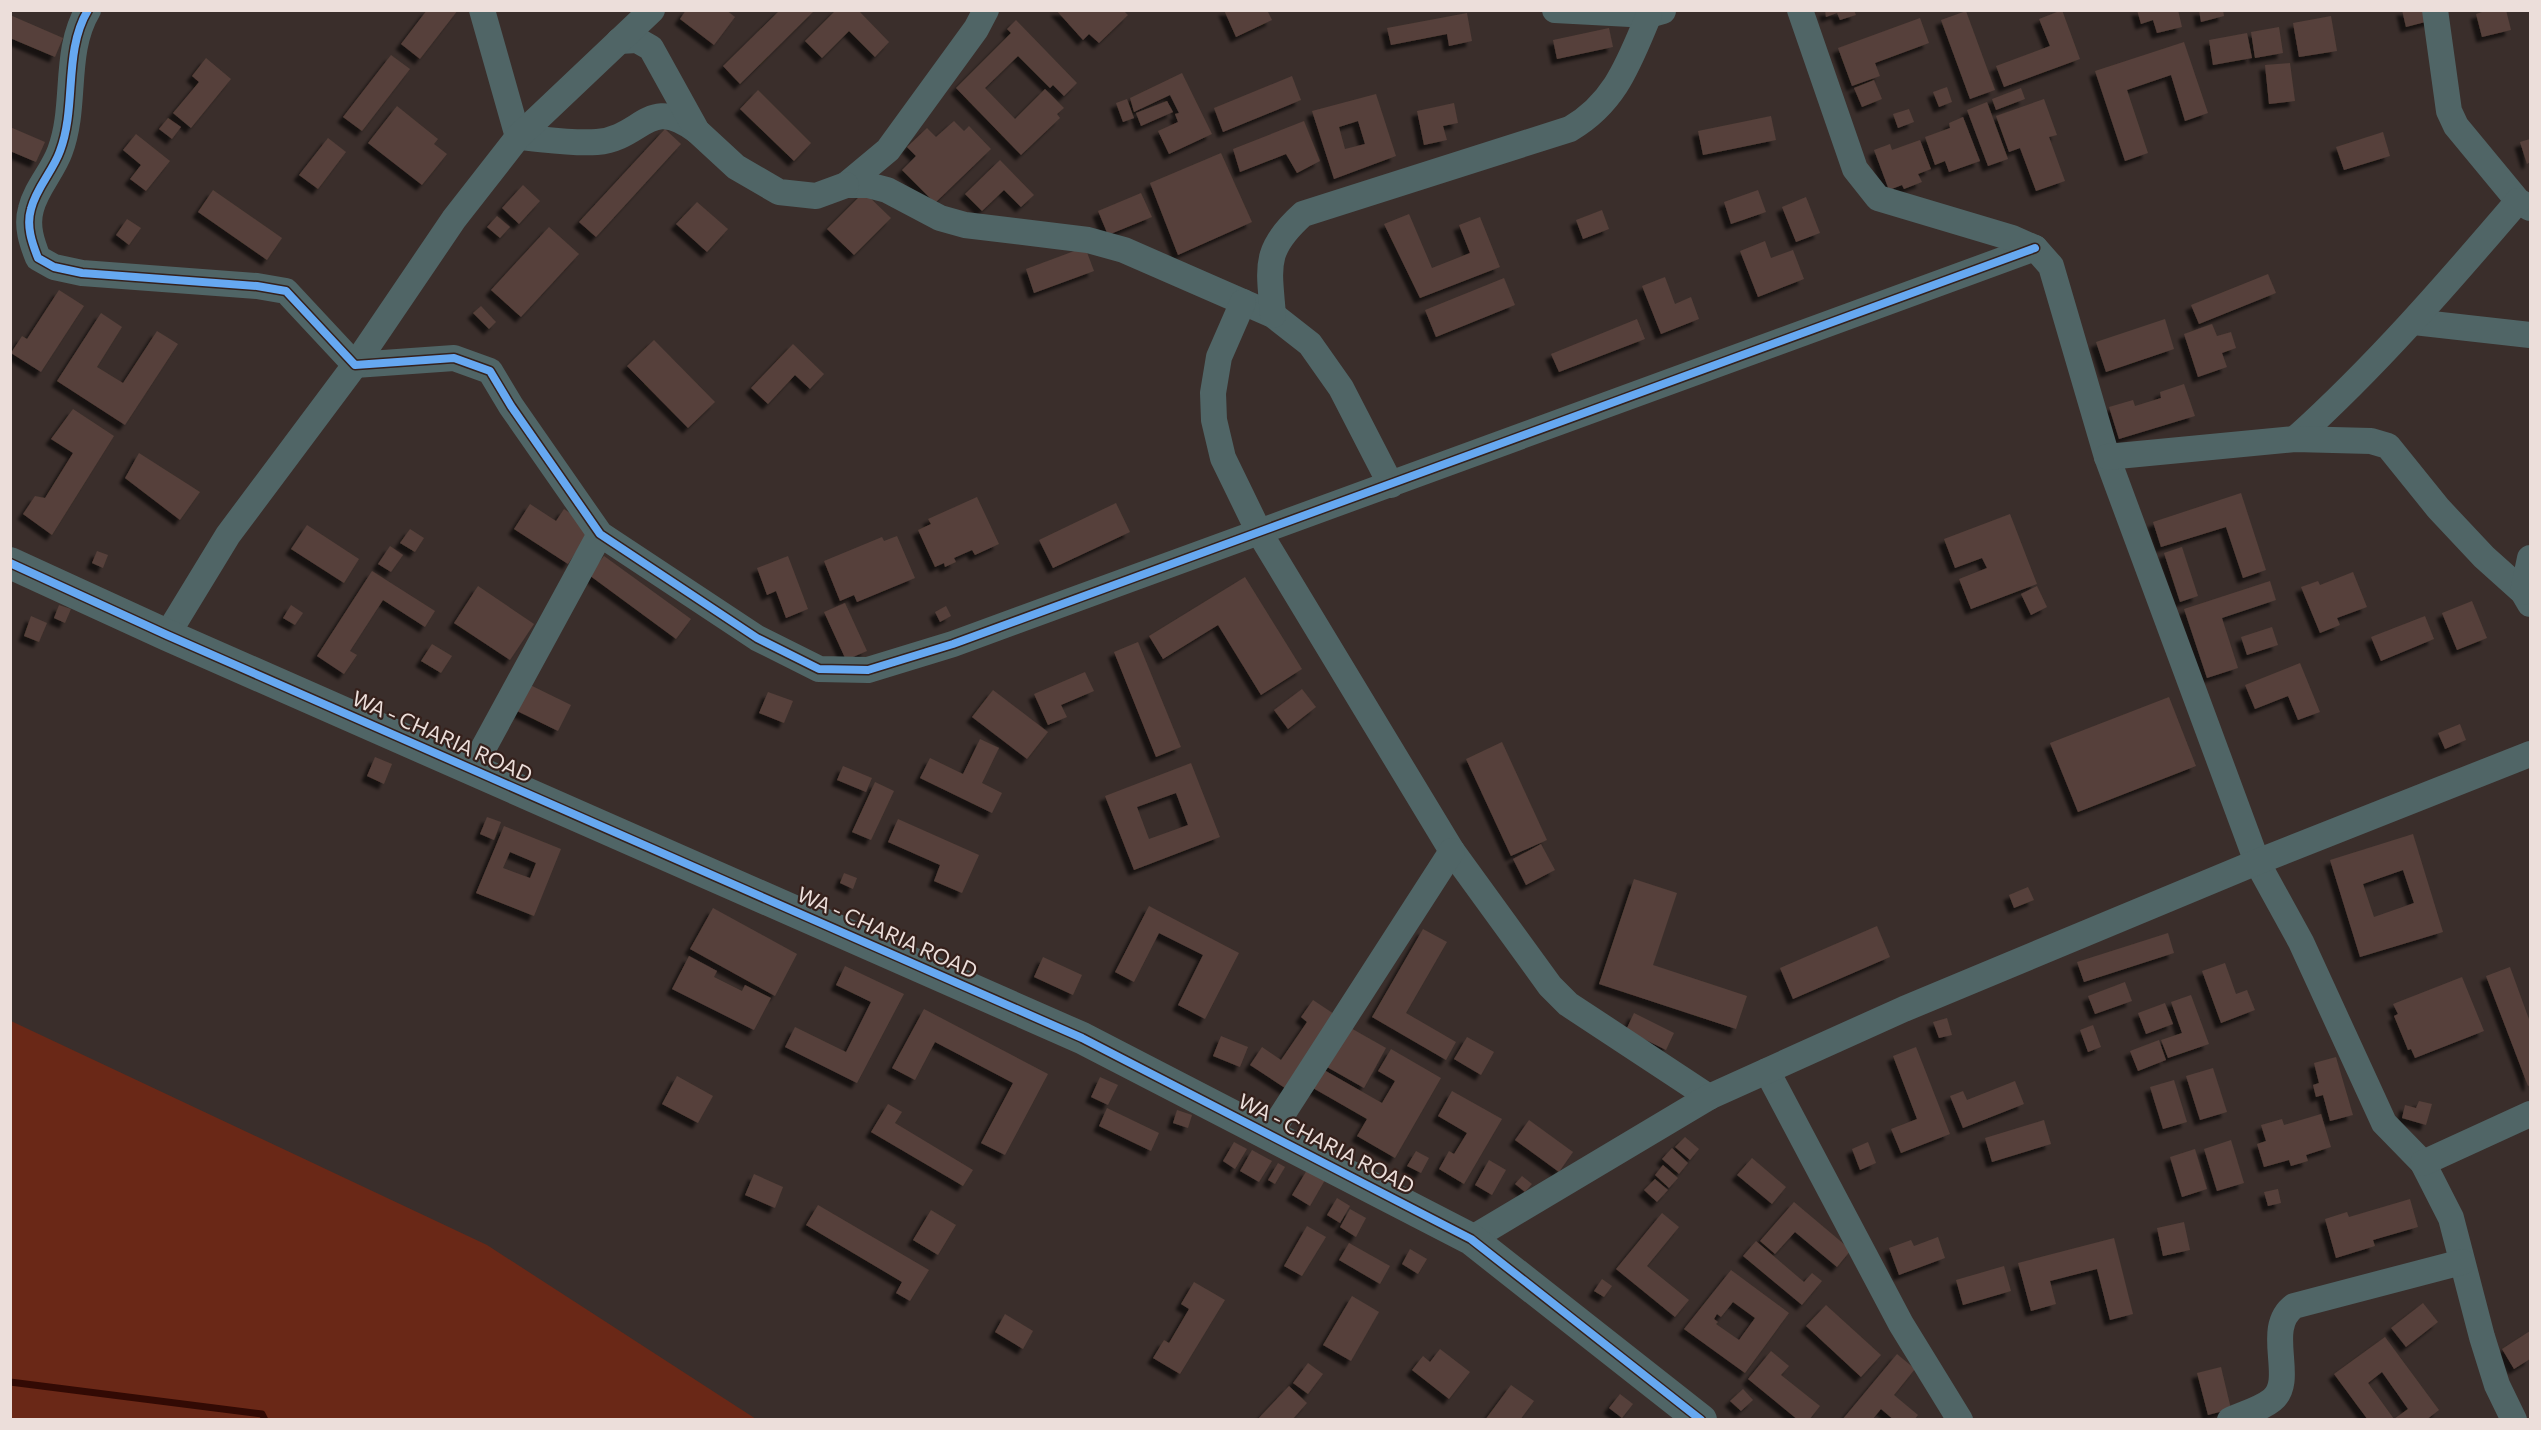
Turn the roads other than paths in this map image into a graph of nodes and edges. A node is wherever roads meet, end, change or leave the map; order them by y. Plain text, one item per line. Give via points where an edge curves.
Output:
1 (88, 10) edge
2 (482, 10) edge
3 (652, 10) edge
4 (986, 10) edge
5 (1555, 10) edge
6 (1800, 10) edge
7 (2435, 10) edge
8 (1656, 13) edge
9 (619, 41) junction
10 (697, 131) junction
11 (518, 137) junction
12 (846, 185) junction
13 (2524, 205) edge
14 (2035, 248) junction
15 (1243, 302) junction
16 (1273, 315) junction
17 (2414, 322) junction
18 (2530, 335) edge
19 (356, 365) junction
20 (2295, 439) junction
21 (2107, 457) junction
22 (1391, 485) junction
23 (1259, 532) junction
24 (600, 534) junction
25 (2530, 558) edge
26 (10, 563) edge
27 (2527, 598) edge
28 (167, 635) junction
29 (2530, 754) edge
30 (472, 770) junction
31 (1452, 851) junction
32 (2257, 862) junction
33 (1767, 1071) junction
34 (1709, 1097) junction
35 (2530, 1114) edge
36 (1269, 1135) junction
37 (2423, 1163) junction
38 (1471, 1239) junction
39 (2462, 1262) junction
40 (1701, 1419) edge
41 (1960, 1419) edge
42 (2230, 1419) edge
43 (2514, 1419) edge

1 - 19 street via 73,55 60,151 30,209 30,238 38,258 54,267 82,273 285,291
2 - 11 street
3 - 9 street
4 - 12 street via 888,150
5 - 8 street
6 - 14 street via 1855,169 1878,198
7 - 13 street via 2449,111 2456,126
8 - 16 street via 1611,94 1593,116 1570,129 1303,214 1283,231 1273,251 1269,266
9 - 10 street via 637,40 651,48
9 - 11 street
10 - 11 street via 674,116 659,116 624,136 597,142
10 - 12 street via 736,167 779,192 816,196
11 - 19 street via 454,219
12 - 15 street via 887,190 940,218 965,225 1088,240 1124,250
13 - 17 street
14 - 21 street via 2051,266
14 - 22 street
15 - 16 street
15 - 23 street via 1219,357 1213,393 1214,420 1223,458
16 - 22 street via 1310,344 1341,388
17 - 18 street
17 - 20 street via 2348,392
19 - 24 street via 454,358 490,371
19 - 28 street via 228,535
20 - 21 street
20 - 27 street via 2371,441 2388,446 2438,508
21 - 32 street
22 - 23 street
23 - 24 street via 952,644 868,670 819,669 757,638
23 - 31 street
24 - 30 street
25 - 27 street
26 - 28 street, WA - CHARIA ROAD
28 - 30 street, WA - CHARIA ROAD
29 - 32 street
30 - 36 street, WA - CHARIA ROAD via 1082,1038
31 - 34 street via 1550,986 1568,1004
31 - 36 street
32 - 33 street via 1904,1009
32 - 37 street via 2301,942 2384,1123
33 - 34 street
33 - 41 street via 1901,1324
34 - 38 street
35 - 37 street
36 - 38 street, WA - CHARIA ROAD
37 - 39 street via 2451,1218
38 - 40 street, WA - CHARIA ROAD
39 - 42 street via 2294,1306 2284,1313 2280,1327 2281,1384 2274,1399
39 - 43 street via 2497,1385

